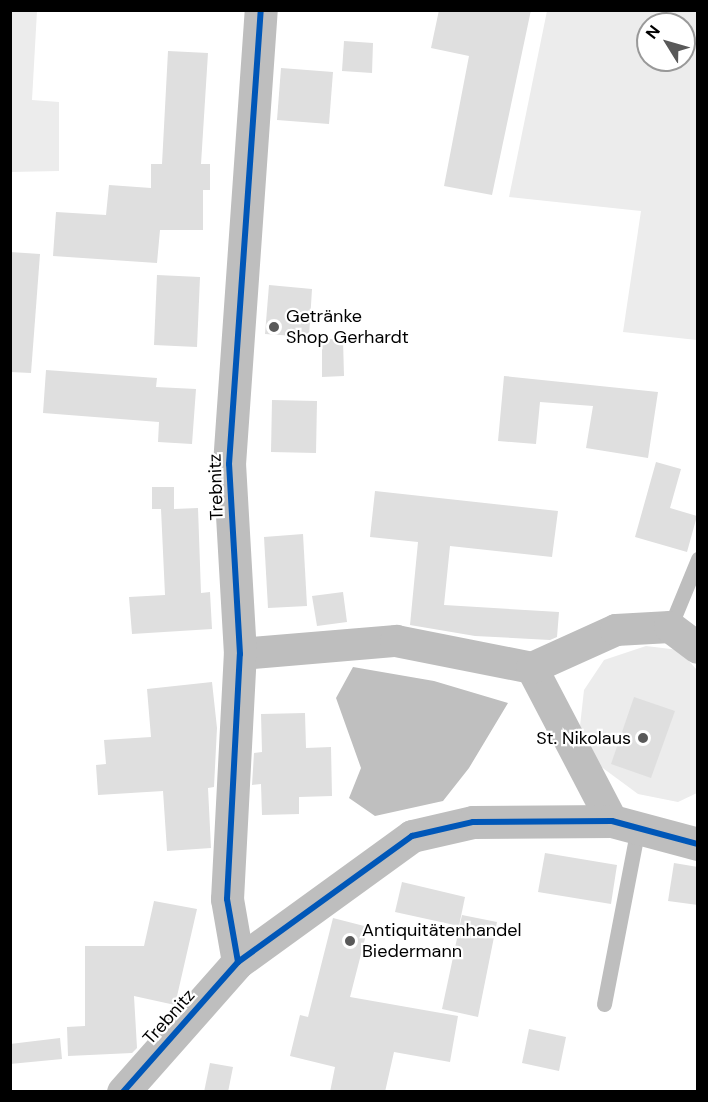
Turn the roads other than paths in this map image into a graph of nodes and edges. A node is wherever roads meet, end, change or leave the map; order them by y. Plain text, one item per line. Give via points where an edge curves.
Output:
1 (261, 10) edge
2 (698, 559) edge
3 (670, 627) junction
4 (698, 648) edge
5 (240, 654) junction
6 (532, 668) junction
7 (625, 825) junction
8 (698, 844) edge
9 (238, 962) junction
10 (604, 1004) dead end
11 (123, 1092) edge

1 - 5 street, Trebnitz via 229,464
2 - 3 lane
3 - 4 street
3 - 6 street via 616,630
5 - 6 street via 396,641
5 - 9 street, Trebnitz via 227,899
6 - 7 street
7 - 8 street, Trebnitz
7 - 9 street, Trebnitz via 473,822 412,836
7 - 10 lane
9 - 11 street, Trebnitz

